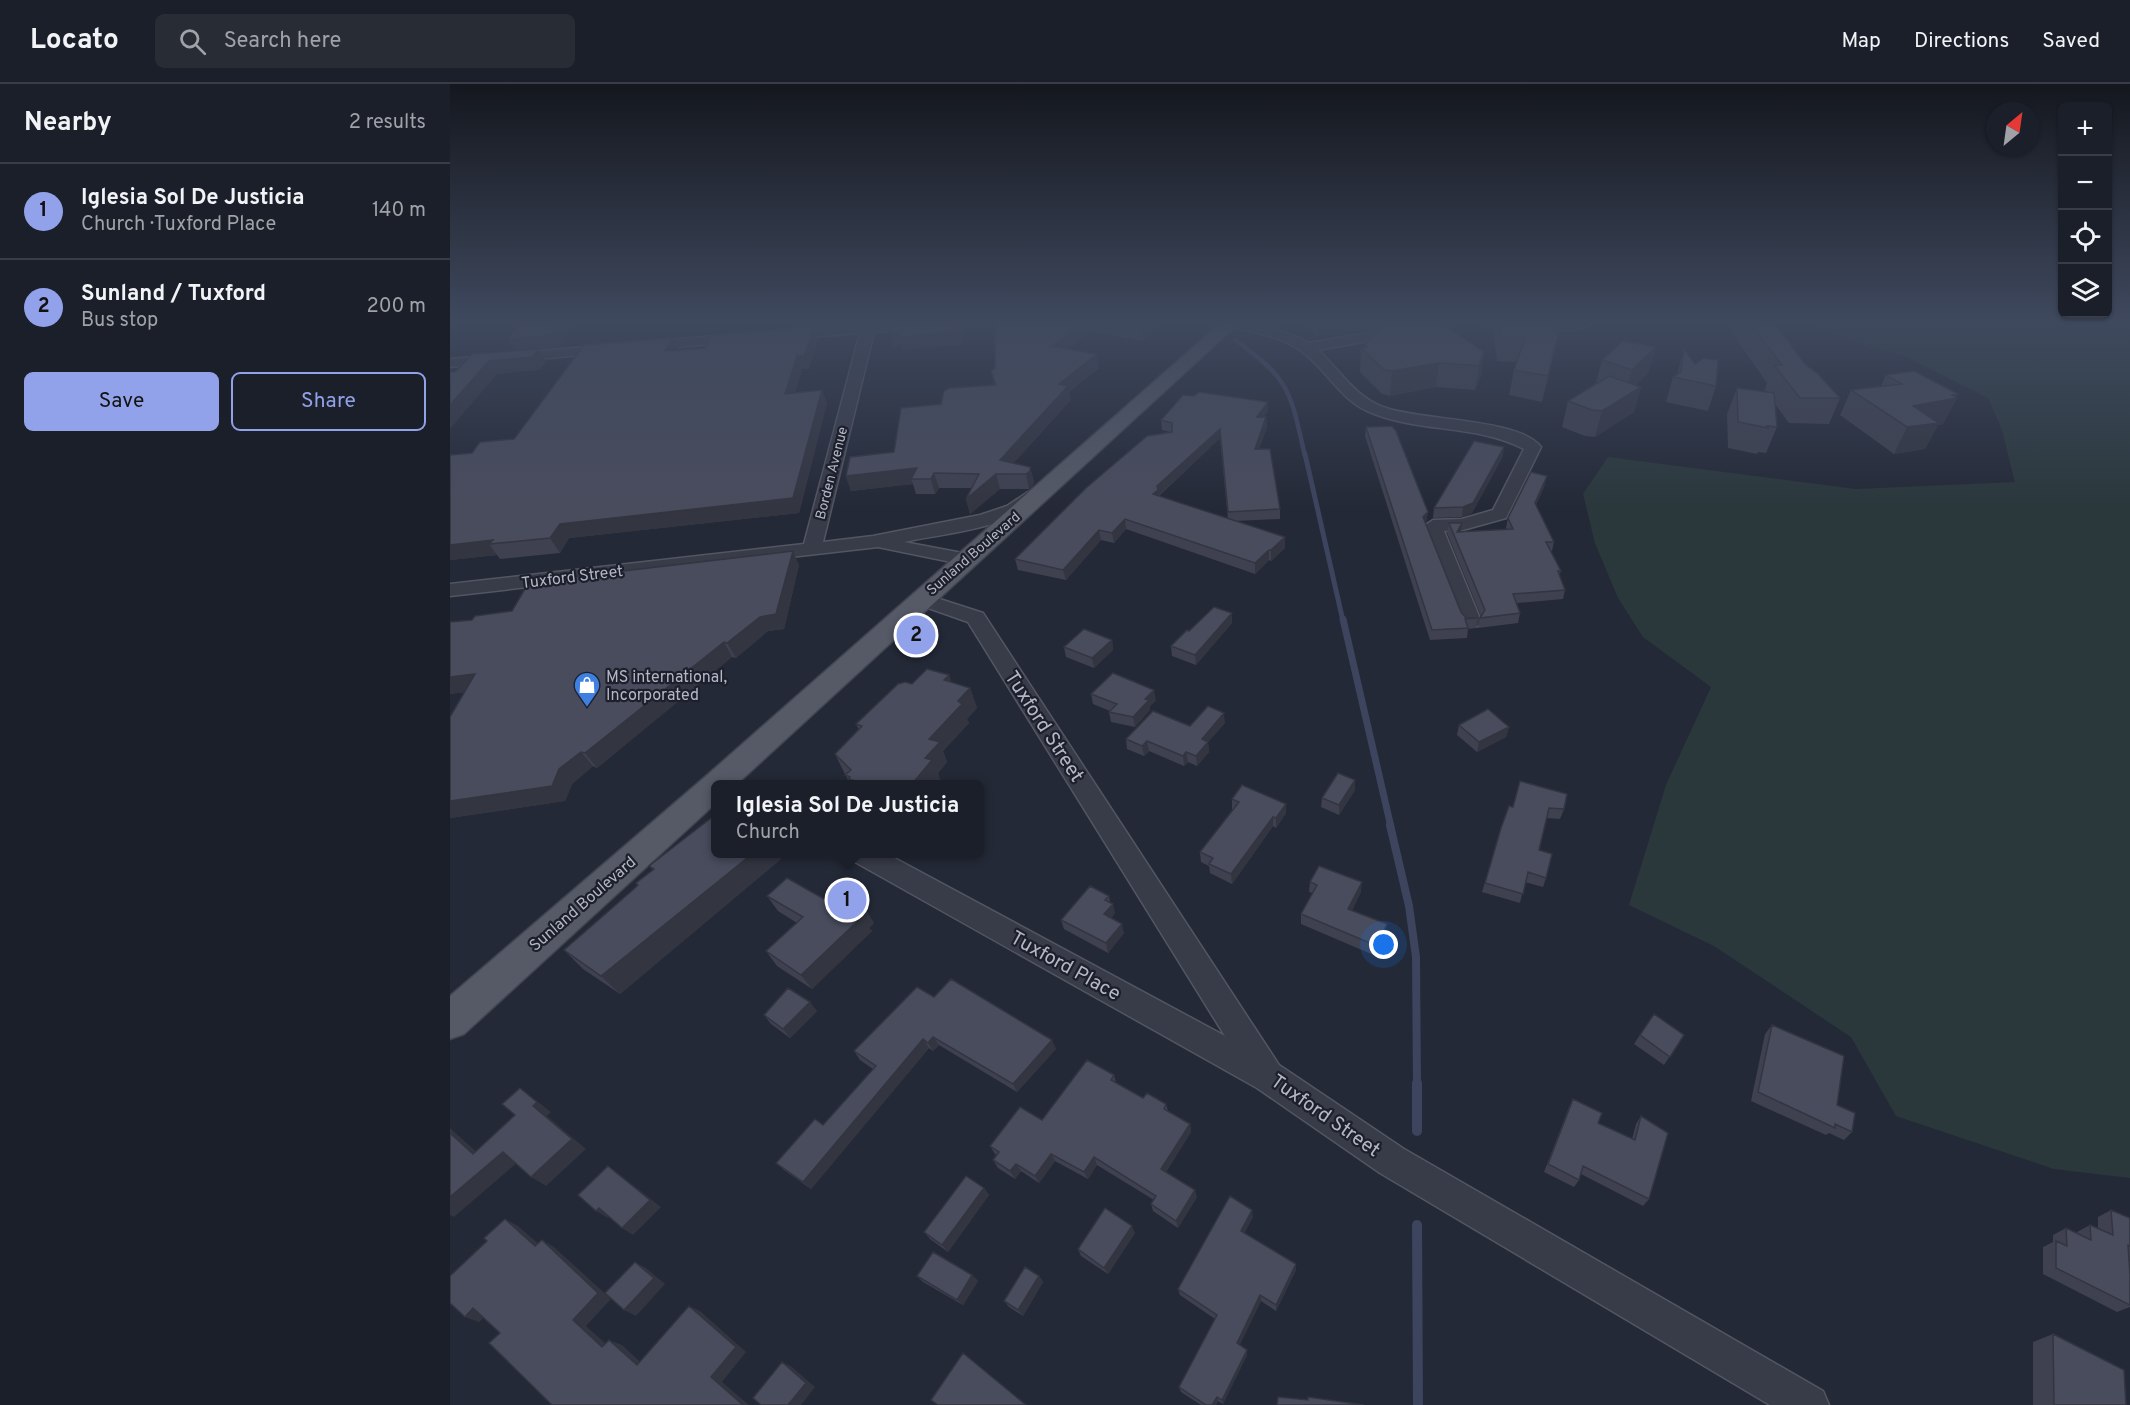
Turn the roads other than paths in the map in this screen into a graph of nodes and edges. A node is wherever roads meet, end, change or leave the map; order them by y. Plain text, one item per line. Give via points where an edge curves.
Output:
1 (854, 385) edge
2 (1163, 385) edge
3 (1339, 385) edge
4 (1056, 481) junction
5 (873, 542) junction
6 (812, 549) junction
7 (966, 559) junction
8 (450, 590) edge
9 (921, 599) junction
10 (1471, 621) edge
11 (728, 780) edge
12 (711, 795) edge
13 (871, 858) edge
14 (450, 1021) edge
15 (1268, 1076) junction
16 (1809, 1405) edge

1 - 6 street, Borden Avenue
2 - 4 main road, Sunland Boulevard
3 - 10 street via 1375,410 1405,419 1499,433 1533,447 1500,514 1463,524 1433,526
4 - 5 street, Tuxford Street via 1013,510 984,520
4 - 7 main road, Sunland Boulevard
5 - 6 street, Tuxford Street
5 - 7 street, Tuxford Street
6 - 8 street, Tuxford Street
7 - 9 main road, Sunland Boulevard
9 - 11 main road, Sunland Boulevard
9 - 15 street, Tuxford Street via 976,618
12 - 14 main road, Sunland Boulevard
13 - 15 street, Tuxford Place
15 - 16 street, Tuxford Street via 1392,1161

